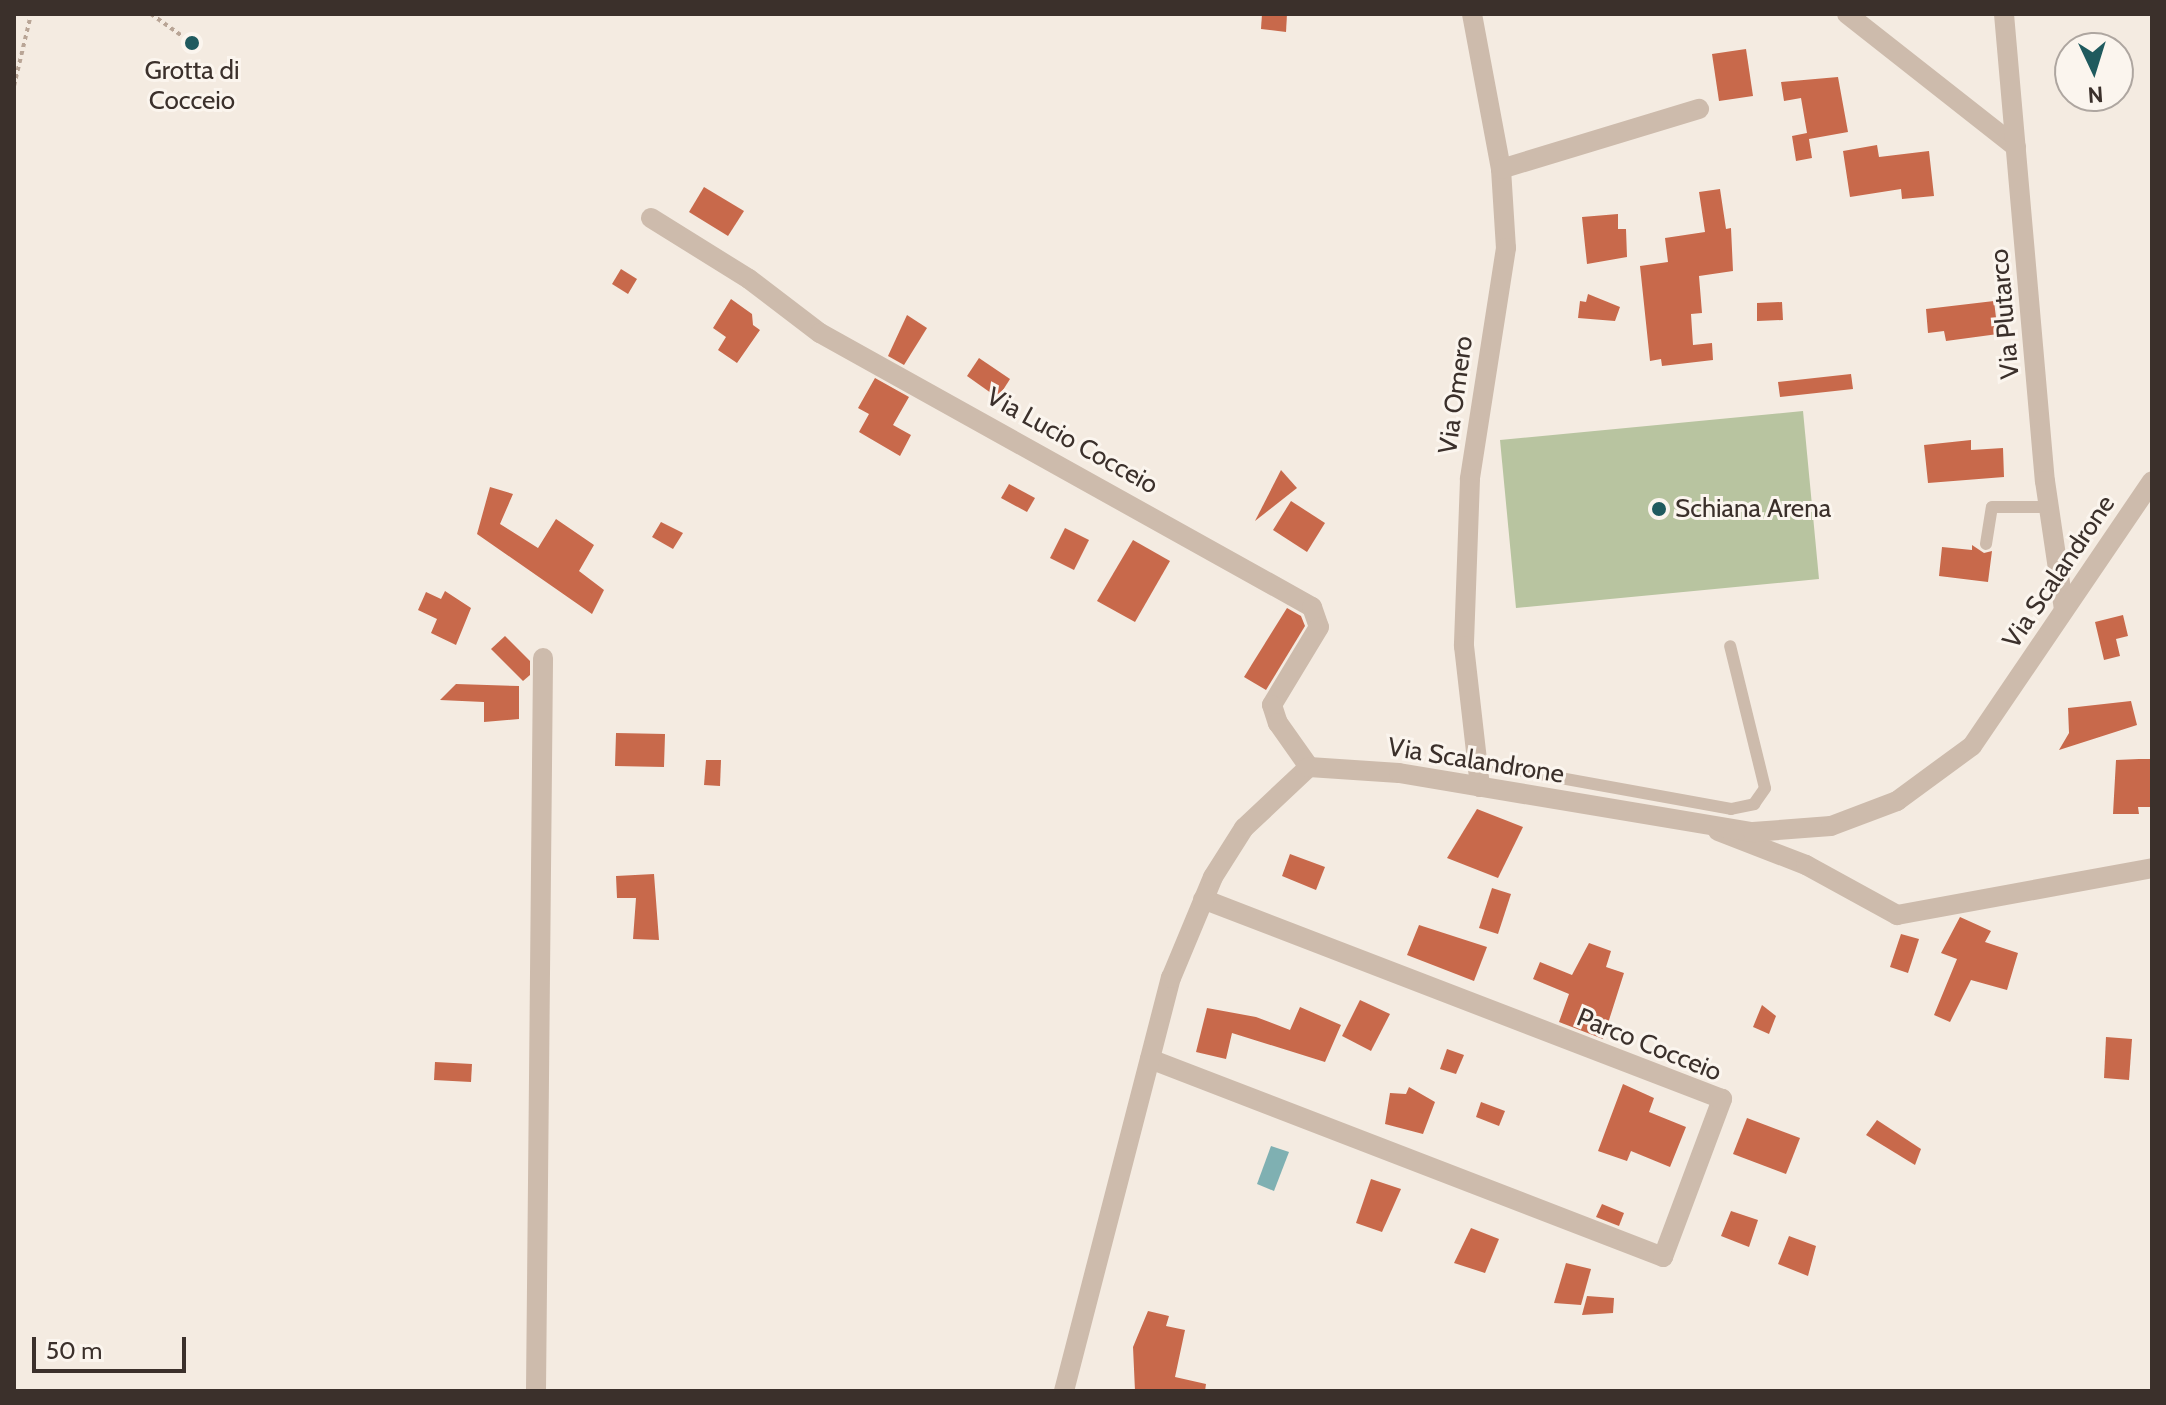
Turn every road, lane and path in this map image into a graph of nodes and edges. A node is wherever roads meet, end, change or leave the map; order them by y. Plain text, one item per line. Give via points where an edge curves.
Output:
1 (31, 14) edge
2 (151, 14) edge
3 (1472, 14) edge
4 (1847, 14) edge
5 (2004, 14) edge
6 (192, 43) dead end
7 (14, 86) edge
8 (1699, 109) dead end
9 (2016, 147) junction
10 (1501, 169) junction
11 (651, 218) dead end
12 (2152, 481) edge
13 (2049, 507) junction
14 (1986, 544) dead end
15 (2064, 610) junction
16 (1730, 646) dead end
17 (543, 658) dead end
18 (1478, 763) junction
19 (1309, 767) junction
20 (1480, 787) junction
21 (1703, 825) junction
22 (2152, 868) edge
23 (1203, 899) junction
24 (1150, 1059) junction
25 (536, 1391) edge
26 (1064, 1391) edge

1 - 7 path
2 - 6 path
3 - 10 street, Via Omero
4 - 9 street
5 - 9 street, Via Plutarco
8 - 10 street
9 - 13 street, Via Plutarco
10 - 18 street, Via Omero via 1506,248 1470,479 1464,646
11 - 19 street, Via Lucio Cocceio via 749,279 820,333 1312,607 1319,627 1272,705 1278,723
12 - 15 street, Via Scalandrone
13 - 14 lane via 1992,507
13 - 15 street, Via Plutarco
15 - 21 street, Via Scalandrone via 1972,746 1897,801 1831,826 1753,832
16 - 18 lane via 1765,788 1754,804 1731,809
17 - 25 street
18 - 20 street, Via Omero
19 - 20 street, Via Scalandrone via 1327,764
19 - 23 street via 1244,828
20 - 21 street, Via Scalandrone
21 - 22 street via 1806,865 1897,915
23 - 24 street via 1171,978
23 - 24 street, Parco Cocceio via 1722,1099 1663,1257
24 - 26 street

